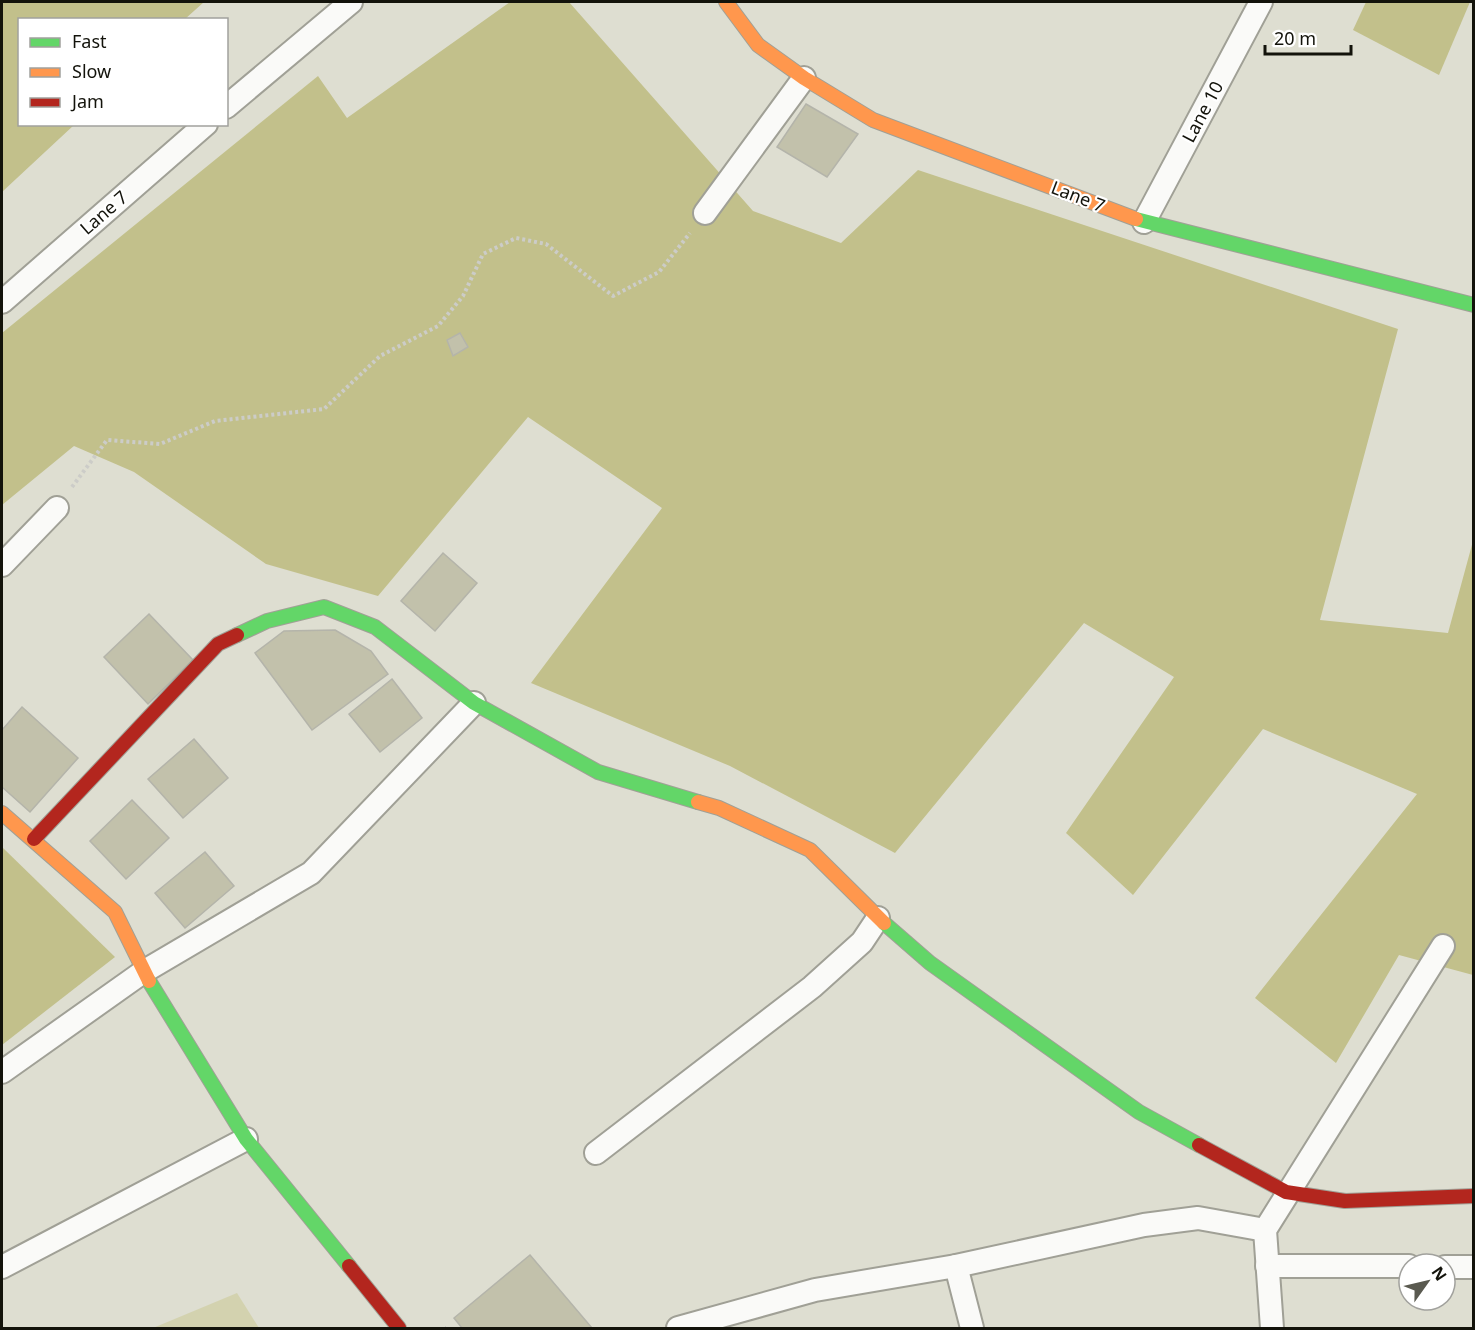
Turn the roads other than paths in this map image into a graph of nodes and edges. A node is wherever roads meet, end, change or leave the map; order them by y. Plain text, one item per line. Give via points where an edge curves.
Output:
1 (351, 2) edge
2 (1261, 2) edge
3 (736, 6) edge
4 (804, 78) junction
5 (228, 105) edge
6 (204, 126) edge
7 (705, 213) road end
8 (1144, 222) junction
9 (2, 302) edge
10 (1473, 304) edge
11 (57, 508) road end
12 (2, 565) edge
13 (474, 703) junction
14 (2, 813) edge
15 (34, 839) junction
16 (878, 918) junction
17 (1443, 946) dead end
18 (143, 972) junction
19 (2, 1072) edge
20 (246, 1139) junction
21 (596, 1153) dead end
22 (1286, 1192) junction
23 (1473, 1196) edge
24 (1265, 1230) junction
25 (956, 1266) junction
26 (1267, 1266) junction
27 (1397, 1266) edge
28 (2, 1267) edge
29 (1457, 1267) edge
30 (1473, 1267) edge
31 (399, 1329) edge
32 (678, 1329) edge
33 (972, 1329) edge
34 (1272, 1329) edge

1 - 5 street
2 - 8 street, Lane 10
3 - 4 street, Lane 7 via 758,45
4 - 7 street
4 - 8 street, Lane 7 via 873,120
6 - 9 street, Lane 7
8 - 10 street, Lane 7
11 - 12 street
13 - 15 street via 375,627 324,607 267,621 218,644
13 - 16 street via 598,772 719,808 810,850
13 - 18 street via 311,873
14 - 15 street
15 - 18 street via 115,912
16 - 21 street via 862,942 812,987
16 - 22 street via 930,963 1139,1112
17 - 22 street
18 - 19 street
18 - 20 street
20 - 28 street
20 - 31 street
22 - 23 street via 1345,1201
22 - 24 street
24 - 25 street via 1198,1218 1144,1225
24 - 26 street
25 - 32 street via 815,1290
25 - 33 street
26 - 27 street
26 - 34 street
29 - 30 street

